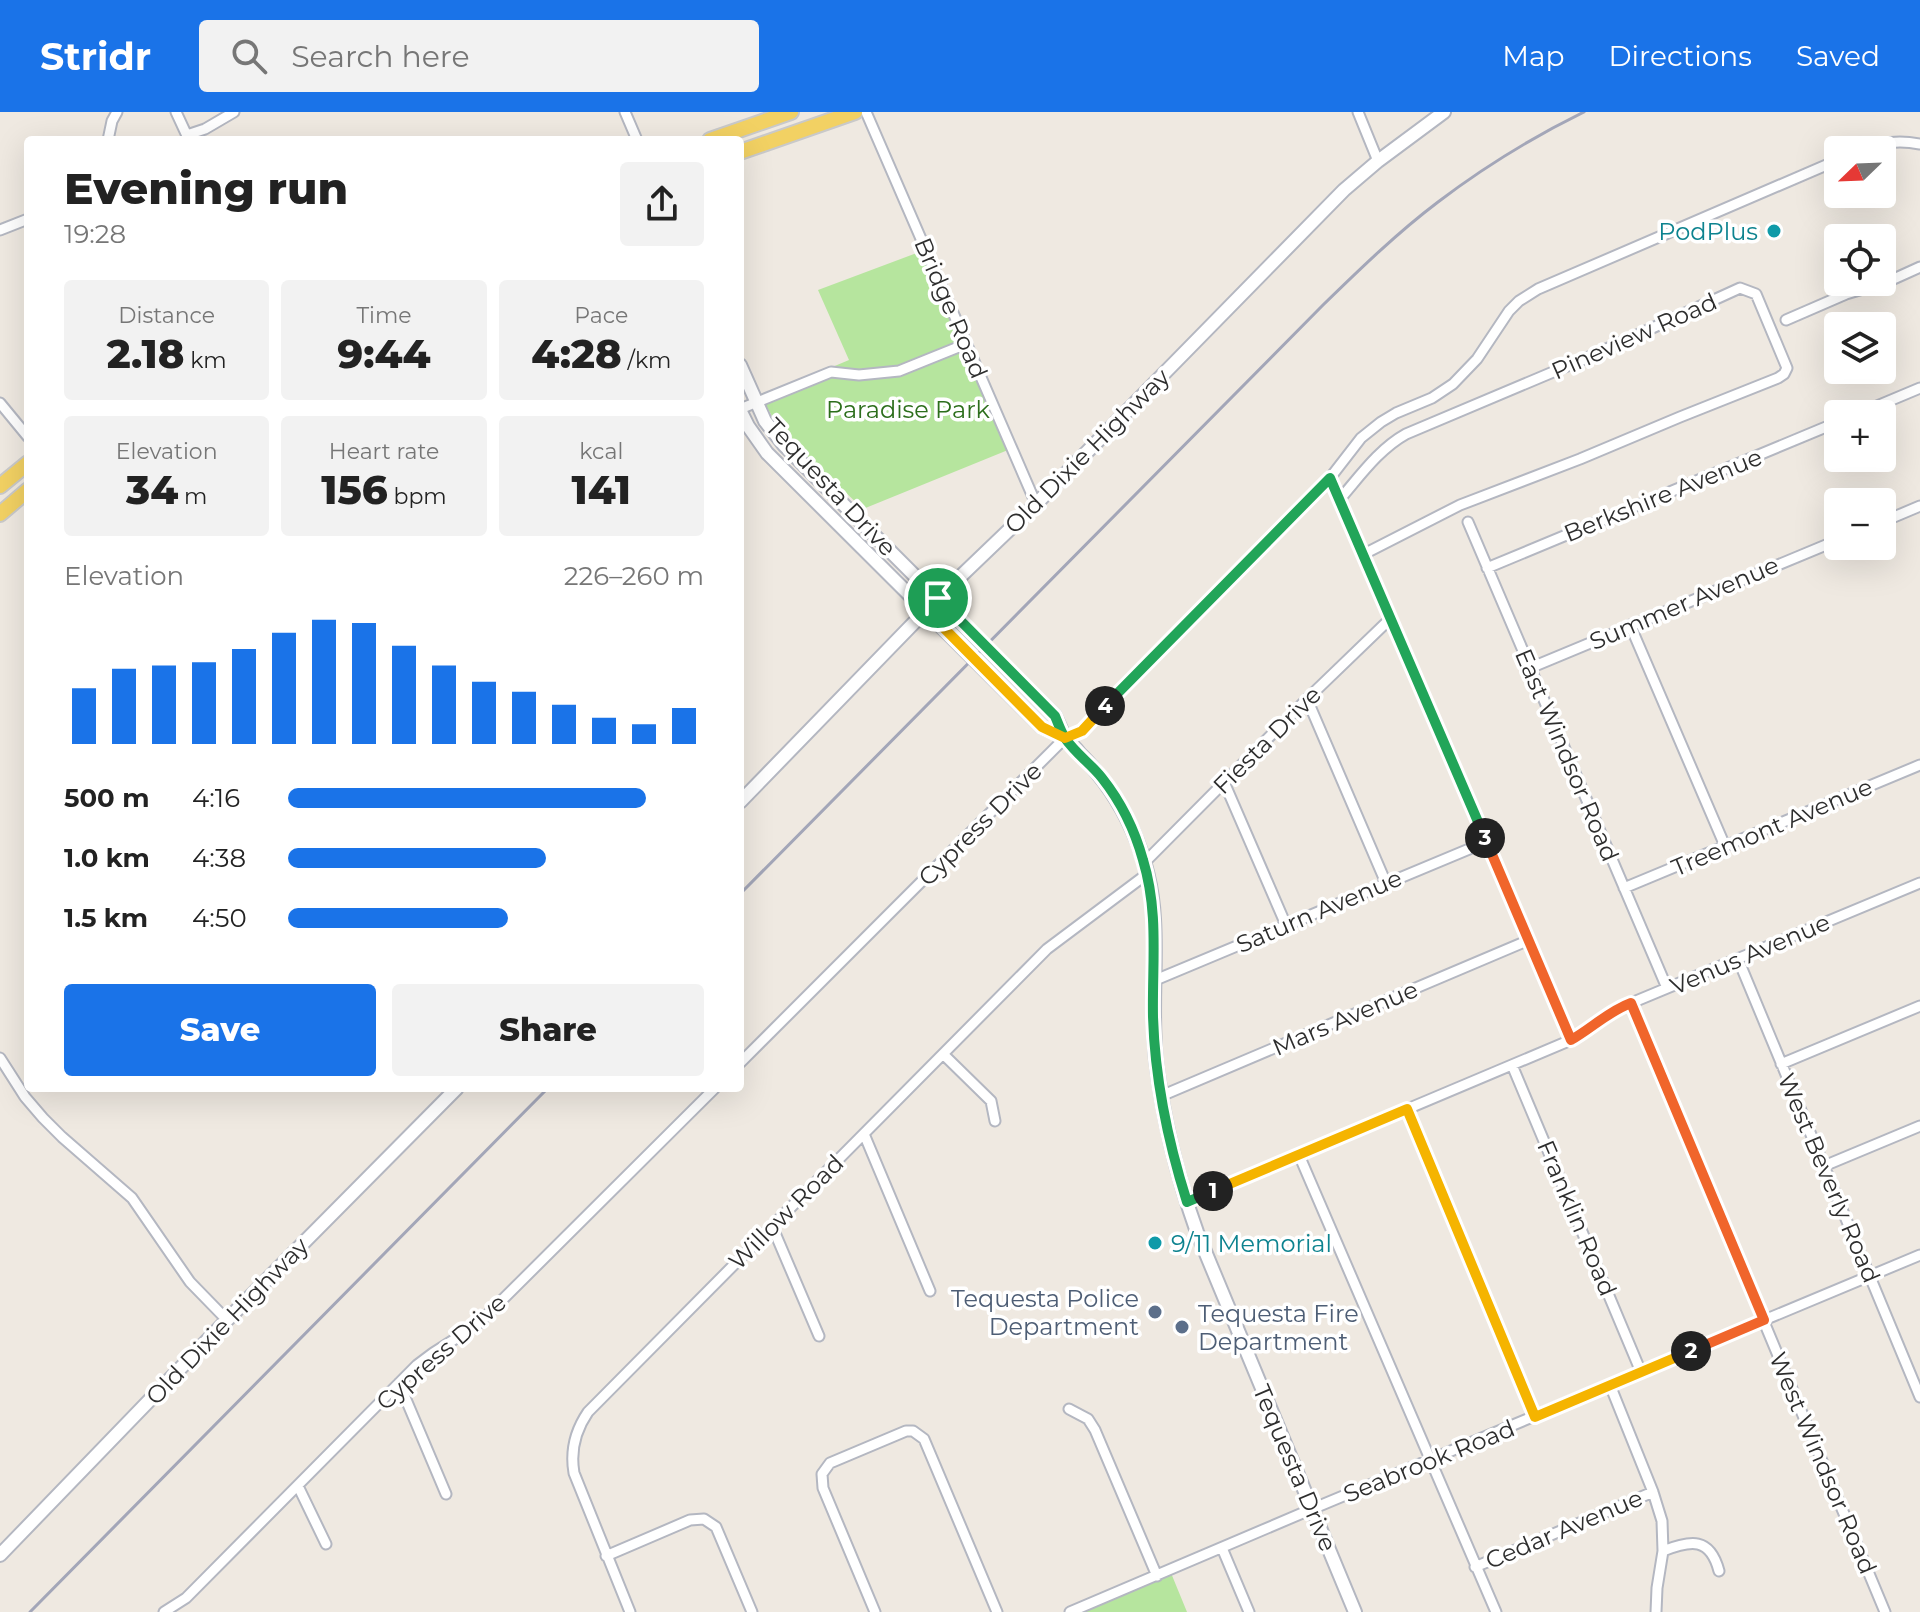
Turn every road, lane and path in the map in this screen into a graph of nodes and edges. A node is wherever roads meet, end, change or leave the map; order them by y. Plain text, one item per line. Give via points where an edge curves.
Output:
1 (117, 112) edge
2 (176, 112) edge
3 (234, 112) edge
4 (625, 112) edge
5 (791, 112) edge
6 (855, 112) edge
7 (866, 112) edge
8 (1358, 112) edge
9 (1444, 112) edge
10 (109, 136) edge
11 (187, 136) edge
12 (192, 136) edge
13 (635, 136) edge
14 (722, 136) edge
15 (1896, 142) edge
16 (1920, 144) edge
17 (744, 151) edge
18 (1378, 161) junction
19 (1824, 166) edge
20 (24, 221) edge
21 (0, 230) edge
22 (1920, 267) edge
23 (1786, 320) dead end
24 (966, 344) junction
25 (744, 374) edge
26 (1920, 388) edge
27 (1891, 400) edge
28 (756, 402) junction
29 (0, 403) edge
30 (744, 408) edge
31 (744, 418) edge
32 (1824, 428) edge
33 (24, 432) edge
34 (24, 466) edge
35 (1328, 479) junction
36 (0, 486) edge
37 (24, 493) edge
38 (1340, 499) junction
39 (1036, 504) junction
40 (1920, 506) edge
41 (0, 514) edge
42 (1896, 516) edge
43 (1468, 522) dead end
44 (1824, 546) edge
45 (1364, 554) junction
46 (1487, 568) junction
47 (938, 598) junction
48 (926, 610) junction
49 (1391, 618) junction
50 (1630, 625) junction
51 (1530, 668) junction
52 (1307, 699) junction
53 (1065, 738) junction
54 (1920, 765) edge
55 (1224, 782) junction
56 (744, 798) edge
57 (1486, 842) junction
58 (1725, 846) junction
59 (1146, 868) junction
60 (1386, 883) junction
61 (1920, 883) edge
62 (1624, 888) junction
63 (1286, 925) junction
64 (1529, 940) junction
65 (1738, 959) junction
66 (1153, 981) junction
67 (1667, 988) junction
68 (1631, 1003) junction
69 (1920, 1006) edge
70 (1571, 1040) junction
71 (943, 1054) junction
72 (0, 1058) edge
73 (744, 1059) edge
74 (1781, 1064) junction
75 (1512, 1065) junction
76 (453, 1092) edge
77 (711, 1092) edge
78 (1161, 1096) junction
79 (1407, 1109) junction
80 (995, 1121) dead end
81 (1920, 1126) edge
82 (864, 1134) junction
83 (1299, 1155) junction
84 (1824, 1166) junction
85 (1187, 1202) junction
86 (772, 1226) junction
87 (1920, 1255) edge
88 (1870, 1276) junction
89 (930, 1291) dead end
90 (227, 1320) junction
91 (1764, 1320) junction
92 (819, 1336) dead end
93 (1641, 1372) junction
94 (399, 1383) junction
95 (1610, 1385) junction
96 (1920, 1397) edge
97 (1069, 1409) dead end
98 (1535, 1417) junction
99 (1430, 1461) junction
100 (298, 1486) junction
101 (1653, 1492) junction
102 (446, 1494) dead end
103 (1312, 1509) junction
104 (326, 1544) dead end
105 (1222, 1548) junction
106 (1663, 1551) junction
107 (0, 1555) edge
108 (606, 1556) junction
109 (1475, 1567) junction
110 (1719, 1571) dead end
111 (1157, 1576) junction
112 (164, 1612) edge
113 (630, 1612) edge
114 (752, 1612) edge
115 (875, 1612) edge
116 (997, 1612) edge
117 (1070, 1612) edge
118 (1249, 1612) edge
119 (1355, 1612) edge
120 (1496, 1612) edge
121 (1655, 1612) edge
122 (1885, 1612) edge

1 - 10 street
2 - 11 street
3 - 12 street
4 - 13 street
5 - 14 main road
6 - 17 main road
7 - 24 street, Bridge Road
8 - 18 street
9 - 18 street, Old Dixie Highway
15 - 16 street
18 - 39 street, Old Dixie Highway
19 - 35 street, Cypress Drive via 1525,296 1463,375 1368,432
20 - 21 street
22 - 23 street
24 - 28 street via 899,371 831,372
24 - 39 street, Bridge Road
25 - 28 street, Tequesta Drive
26 - 27 street
28 - 30 street
28 - 47 street, Tequesta Drive via 784,445
29 - 33 street
31 - 48 street, Tequesta Drive via 767,453
32 - 46 street, Berkshire Avenue
34 - 36 main road
35 - 38 street
35 - 53 street, Cypress Drive via 1082,731
37 - 41 main road
38 - 45 street
38 - 45 street, Pineview Road via 1406,434 1740,288 1756,294 1787,368 1778,378 1460,505
39 - 47 street, Old Dixie Highway
40 - 42 street
43 - 46 street, East Windsor Road
44 - 50 street, Summer Avenue
45 - 49 street
46 - 51 street, East Windsor Road
47 - 48 street, Old Dixie Highway
47 - 53 street, Tequesta Drive via 1055,716
48 - 53 street, Tequesta Drive via 1042,727
48 - 56 street, Old Dixie Highway
49 - 52 street, Fiesta Drive
49 - 57 street
50 - 51 street, Summer Avenue
50 - 58 street
51 - 62 street, East Windsor Road
52 - 55 street, Fiesta Drive
52 - 60 street
53 - 59 street, Tequesta Drive via 1120,805
53 - 73 street, Cypress Drive
54 - 58 street, Treemont Avenue
55 - 59 street, Fiesta Drive
55 - 63 street
57 - 60 street, Saturn Avenue
57 - 64 street
58 - 62 street, Treemont Avenue
59 - 66 street, Tequesta Drive via 1154,916
59 - 71 street, Willow Road via 1047,949
60 - 63 street, Saturn Avenue
61 - 65 street, Venus Avenue
62 - 67 street, East Windsor Road
63 - 66 street, Saturn Avenue
64 - 70 street
64 - 78 street, Mars Avenue
65 - 67 street, Venus Avenue
65 - 74 street, West Beverly Road
66 - 78 street, Tequesta Drive
67 - 68 street, Venus Avenue
68 - 70 street, Venus Avenue
68 - 91 street, West Windsor Road
69 - 74 street
70 - 75 street, Venus Avenue
71 - 80 street via 991,1101
71 - 82 street, Willow Road
72 - 90 street via 43,1118 132,1198 190,1282
74 - 84 street, West Beverly Road
75 - 79 street, Venus Avenue
75 - 93 street, Franklin Road
76 - 90 street, Old Dixie Highway
77 - 94 street, Cypress Drive via 477,1325
78 - 85 street, Tequesta Drive
79 - 83 street, Venus Avenue
79 - 98 street
81 - 84 street
82 - 86 street, Willow Road
82 - 89 street
83 - 85 street, Venus Avenue
83 - 99 street
84 - 88 street, West Beverly Road
85 - 103 street, Tequesta Drive
86 - 92 street
86 - 108 street, Willow Road via 580,1426 573,1449 574,1473
87 - 88 street, Seabrook Road
88 - 91 street, Seabrook Road
88 - 96 street, West Beverly Road
90 - 107 street, Old Dixie Highway
91 - 93 street, Seabrook Road
91 - 122 street, West Windsor Road
93 - 95 street, Seabrook Road
94 - 100 street, Cypress Drive
94 - 102 street
95 - 98 street, Seabrook Road
95 - 101 street
97 - 111 street via 1088,1419 1095,1430
98 - 99 street, Seabrook Road
99 - 103 street, Seabrook Road
99 - 109 street
100 - 104 street
100 - 112 street, Cypress Drive via 186,1598
101 - 106 street via 1662,1521
101 - 109 street, Cedar Avenue
103 - 105 street, Seabrook Road
103 - 119 street, Tequesta Drive
105 - 111 street, Seabrook Road
105 - 118 street
106 - 110 street via 1694,1543 1706,1547
106 - 121 street
108 - 113 street, Willow Road
108 - 114 street via 690,1520 704,1519 716,1527
109 - 120 street
111 - 117 street, Seabrook Road
115 - 116 street via 823,1488 822,1474 830,1463 906,1431 924,1439

